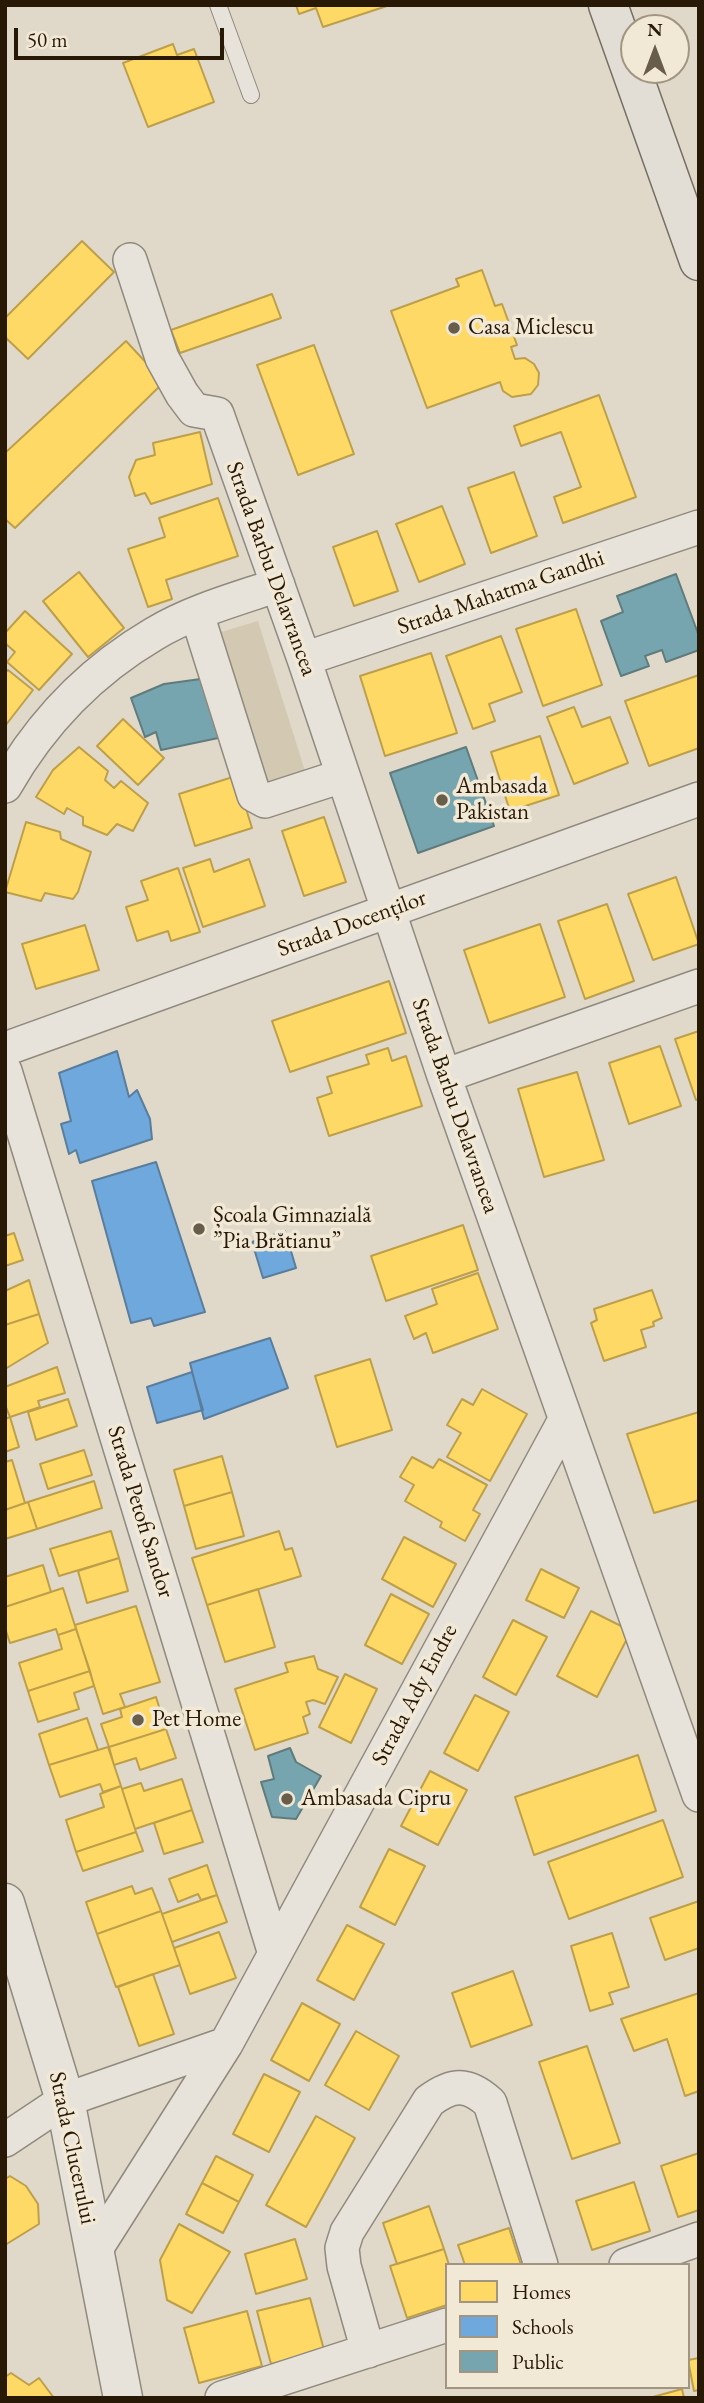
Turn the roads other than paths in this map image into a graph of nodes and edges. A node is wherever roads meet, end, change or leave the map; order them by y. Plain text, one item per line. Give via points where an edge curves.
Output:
1 (218, 5) edge
2 (608, 5) edge
3 (251, 95) dead end
4 (696, 242) edge
5 (130, 260) dead end
6 (699, 527) edge
7 (278, 585) junction
8 (197, 614) junction
9 (304, 659) junction
10 (342, 776) junction
11 (5, 786) edge
12 (699, 799) edge
13 (388, 911) junction
14 (699, 986) edge
15 (5, 1049) edge
16 (5, 1071) edge
17 (444, 1076) junction
18 (565, 1419) junction
19 (699, 1796) edge
20 (5, 1903) edge
21 (275, 1954) junction
22 (226, 2044) junction
23 (65, 2100) junction
24 (5, 2140) edge
25 (699, 2239) edge
26 (94, 2252) junction
27 (540, 2263) edge
28 (632, 2263) edge
29 (445, 2326) edge
30 (368, 2351) junction
31 (123, 2398) edge
32 (222, 2398) edge

1 - 3 lane
2 - 4 main road
5 - 7 street, Strada Barbu Delavrancea via 168,372 194,410 217,414
6 - 9 street, Strada Mahatma Gandhi
7 - 8 street
7 - 9 street, Strada Barbu Delavrancea
8 - 10 street via 254,795 265,801
8 - 11 street via 155,633 77,692 21,757
9 - 10 street, Strada Barbu Delavrancea
10 - 13 street, Strada Barbu Delavrancea
12 - 13 street, Strada Docenților
13 - 15 street, Strada Docenților
13 - 17 street, Strada Barbu Delavrancea
14 - 17 street
16 - 21 street, Strada Petofi Sandor
17 - 18 street, Strada Barbu Delavrancea
18 - 19 street, Strada Barbu Delavrancea
18 - 21 street, Strada Ady Endre
20 - 23 street, Strada Clucerului
21 - 22 street, Strada Ady Endre
22 - 23 street
22 - 26 street, Strada Ady Endre
23 - 24 street
23 - 26 street, Strada Clucerului
25 - 28 street
26 - 31 street, Strada Clucerului
27 - 30 street via 489,2104 477,2091 443,2090 429,2101 347,2232 342,2248
29 - 30 street
30 - 32 street

